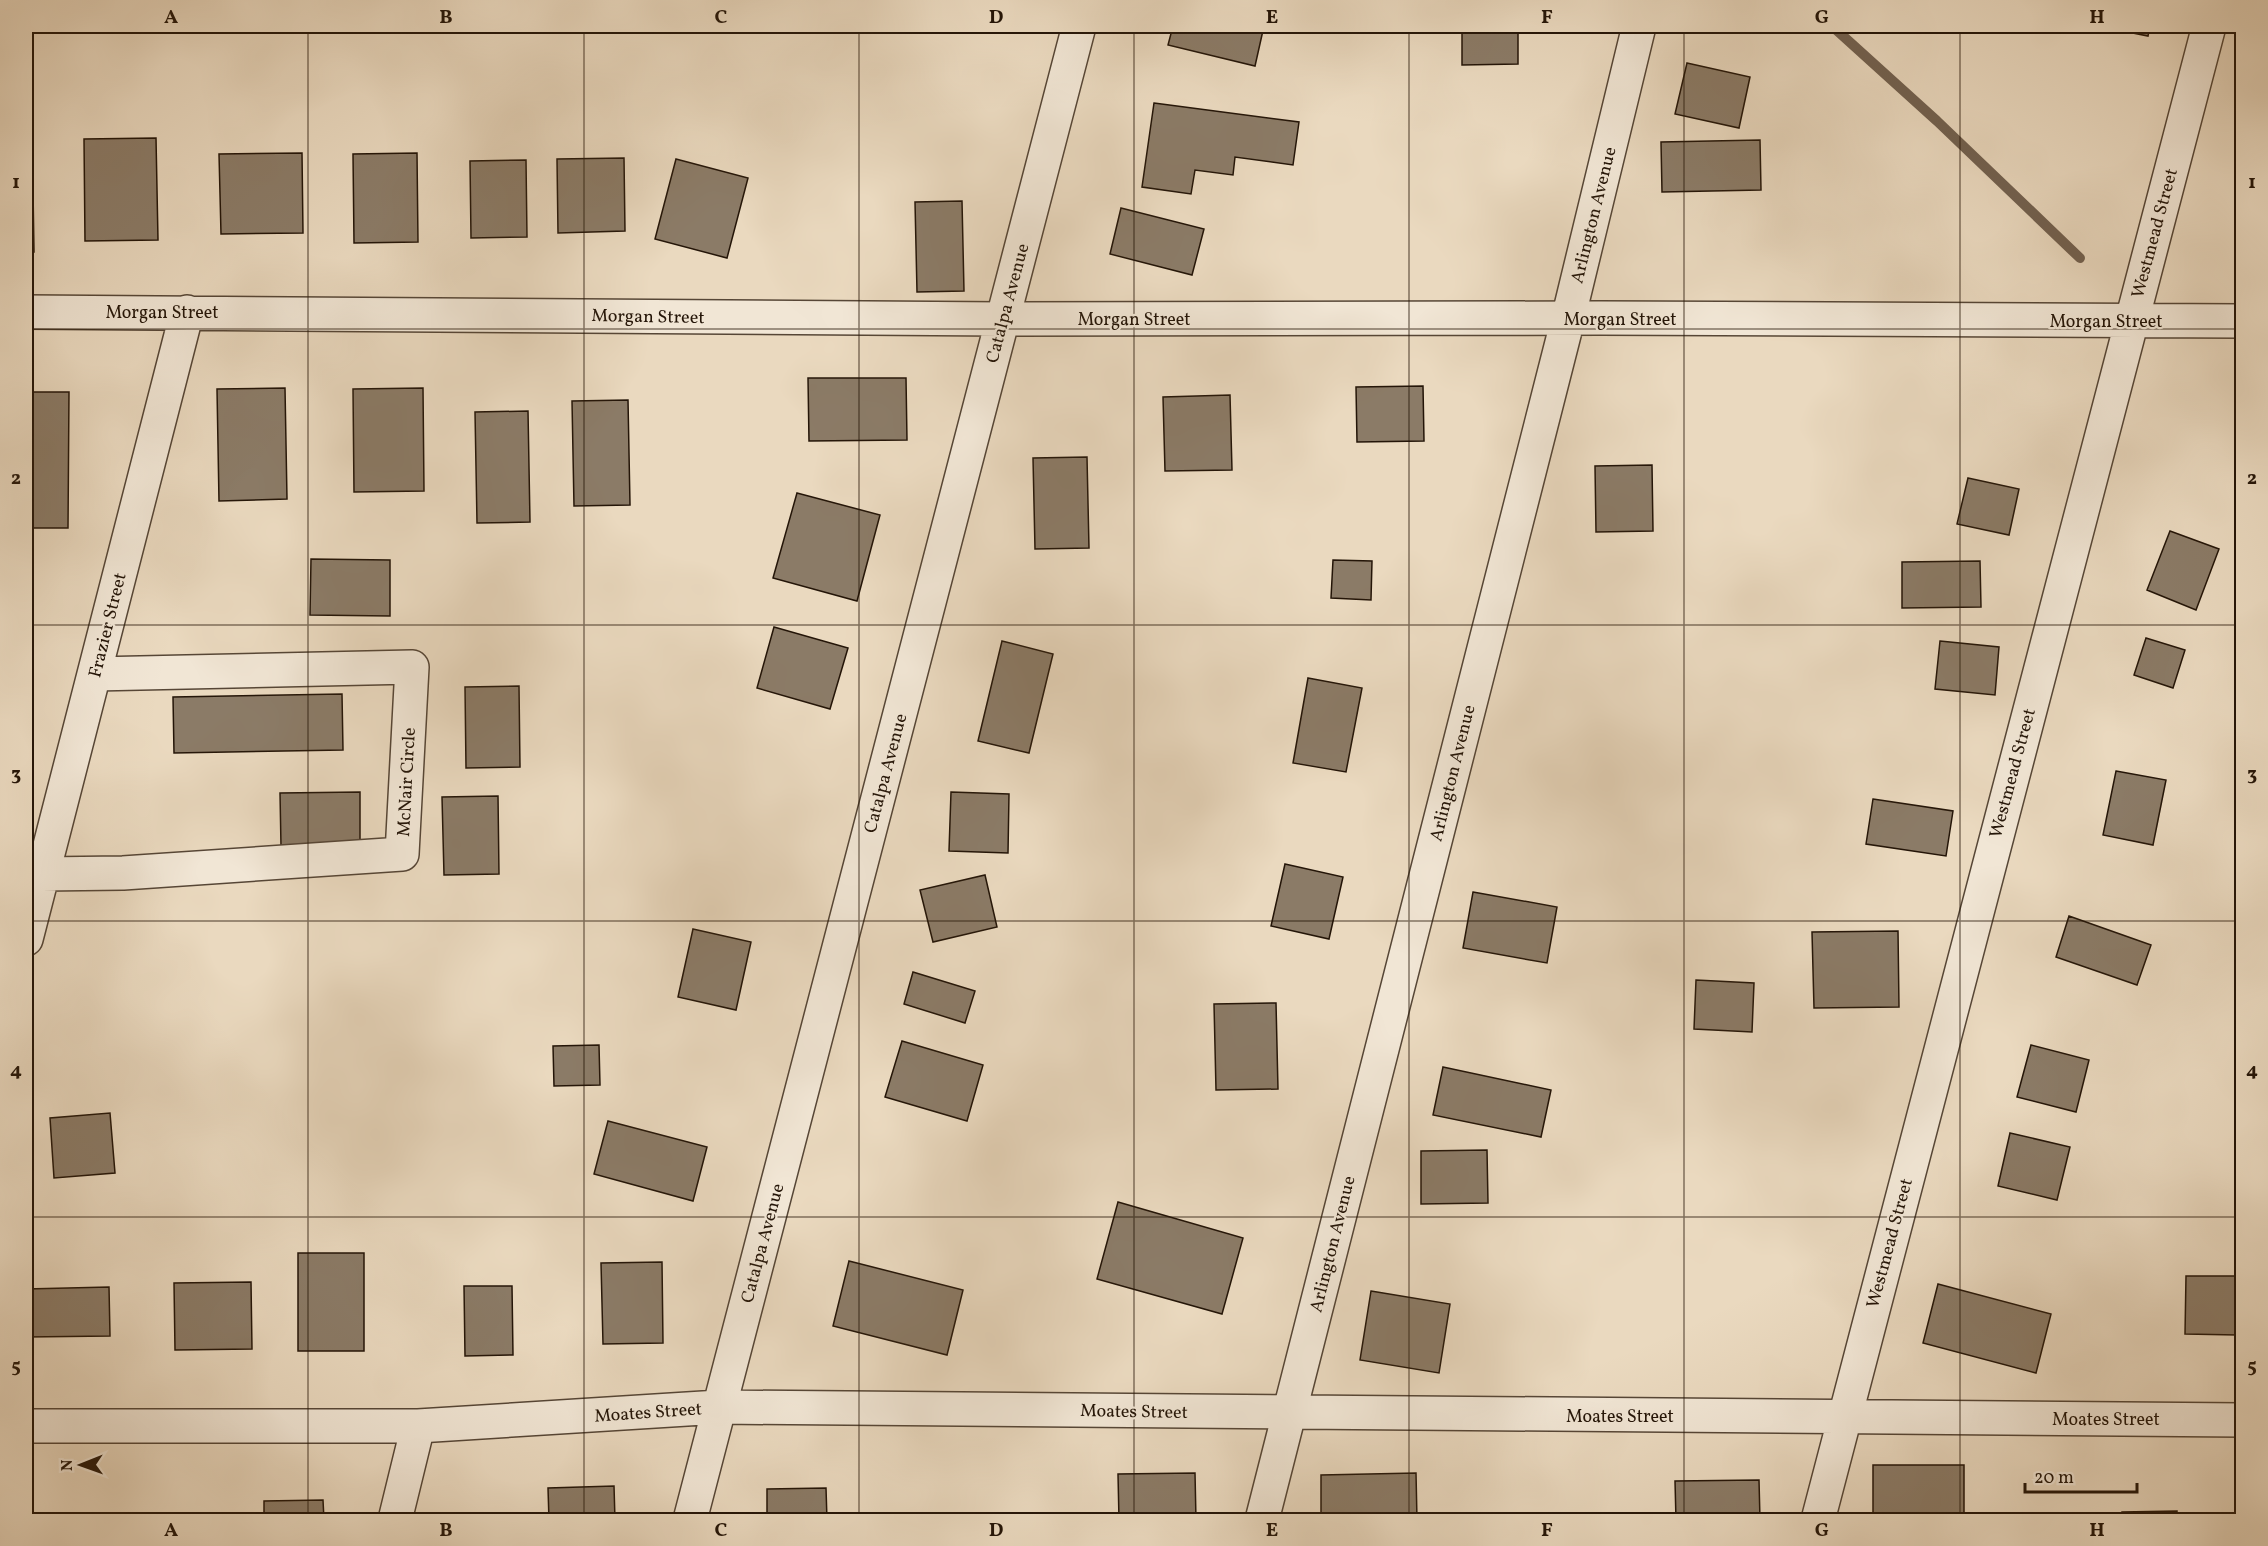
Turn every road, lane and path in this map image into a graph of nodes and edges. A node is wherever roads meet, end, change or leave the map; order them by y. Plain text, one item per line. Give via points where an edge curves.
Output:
1 (1079, 26) edge
2 (1639, 26) edge
3 (2209, 26) edge
4 (26, 312) edge
5 (187, 312) junction
6 (1568, 318) junction
7 (1003, 319) junction
8 (2130, 321) junction
9 (2242, 321) edge
10 (94, 674) junction
11 (42, 874) junction
12 (26, 939) edge
13 (719, 1407) junction
14 (1289, 1413) junction
15 (1844, 1417) junction
16 (2242, 1420) edge
17 (26, 1426) edge
18 (418, 1426) junction
19 (395, 1521) edge
20 (690, 1521) edge
21 (1262, 1521) edge
22 (1818, 1521) edge

1 - 7 street, Catalpa Avenue
2 - 6 street, Arlington Avenue
3 - 8 street, Westmead Street
4 - 5 street, Morgan Street
5 - 7 street, Morgan Street
5 - 10 street, Frazier Street
6 - 7 street, Morgan Street
6 - 8 street, Morgan Street
6 - 14 street, Arlington Avenue
7 - 13 street, Catalpa Avenue
8 - 9 street, Morgan Street
8 - 15 street, Westmead Street
10 - 11 street, Frazier Street
10 - 11 street, McNair Circle via 412,667 402,854 123,873
11 - 12 street, Frazier Street
13 - 14 street, Moates Street
13 - 18 street, Moates Street
13 - 20 street, Catalpa Avenue
14 - 15 street, Moates Street
14 - 21 street, Arlington Avenue
15 - 16 street, Moates Street
15 - 22 street, Westmead Street
17 - 18 street, Moates Street
18 - 19 street

